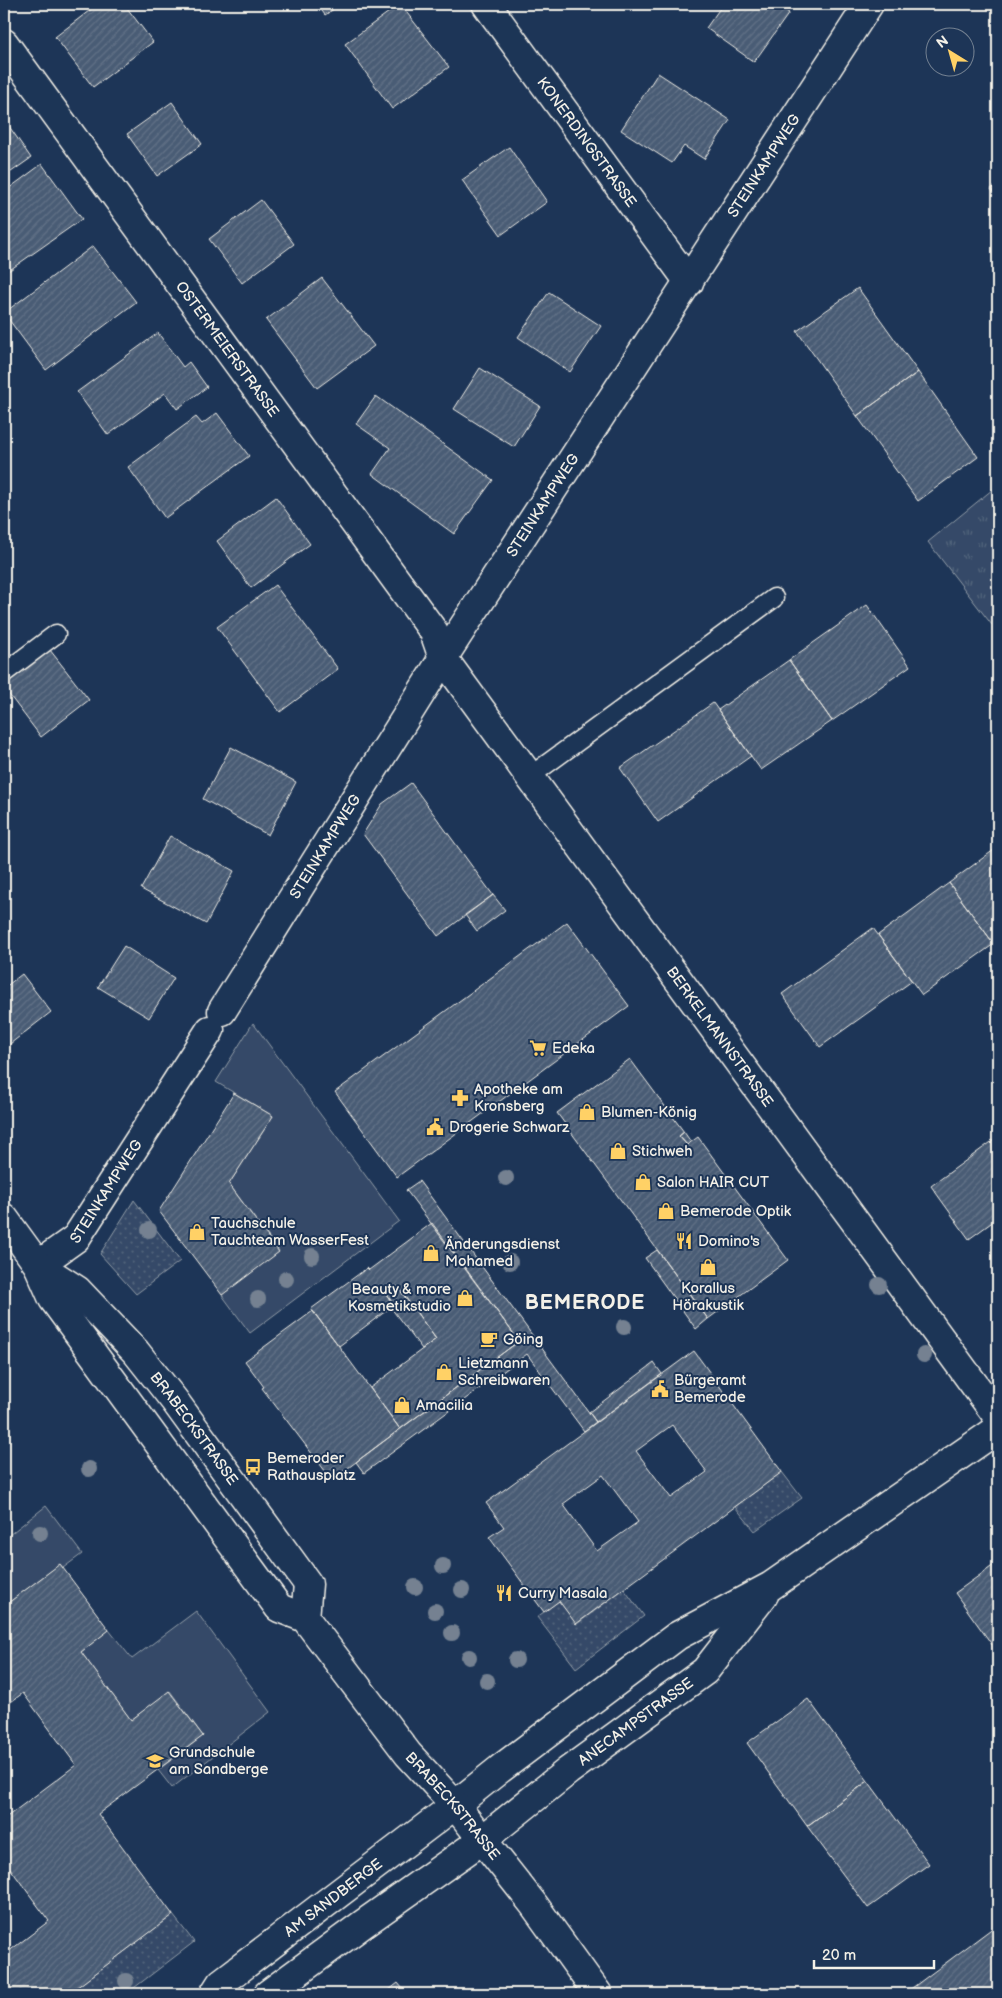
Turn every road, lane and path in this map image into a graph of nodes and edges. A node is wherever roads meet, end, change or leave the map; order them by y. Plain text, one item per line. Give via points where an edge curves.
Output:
1 (486, 4) edge
2 (869, 4) edge
3 (4, 43) edge
4 (689, 282) junction
5 (774, 598) dead end
6 (56, 634) dead end
7 (442, 658) junction
8 (4, 673) edge
9 (529, 777) junction
10 (4, 1218) edge
11 (38, 1264) junction
12 (998, 1417) edge
13 (998, 1429) edge
14 (771, 1586) junction
15 (305, 1618) junction
16 (455, 1806) junction
17 (482, 1840) junction
18 (214, 1994) edge
19 (268, 1994) edge
20 (598, 1994) edge

1 - 4 street, KONERDINGSTRASSE
2 - 4 street, STEINKAMPWEG
3 - 7 street, OSTERMEIERSTRASSE via 434,632
4 - 7 street, STEINKAMPWEG
5 - 9 lane
6 - 8 lane
7 - 9 street, BERKELMANNSTRASSE
7 - 11 street, STEINKAMPWEG via 216,1021 76,1238
9 - 12 street, BERKELMANNSTRASSE
10 - 11 street, BRABECKSTRASSE
11 - 15 street, BRABECKSTRASSE via 53,1299 279,1608
11 - 15 street, BRABECKSTRASSE via 77,1290 136,1352 174,1400 308,1584
13 - 14 street, ANECAMPSTRASSE
14 - 16 street, ANECAMPSTRASSE via 678,1636
14 - 17 street, ANECAMPSTRASSE via 705,1671 568,1771
15 - 16 street, BRABECKSTRASSE via 408,1754
16 - 17 street, BRABECKSTRASSE
16 - 18 street, AM SANDBERGE via 221,1983
17 - 19 street
17 - 20 street, BRABECKSTRASSE via 534,1904

